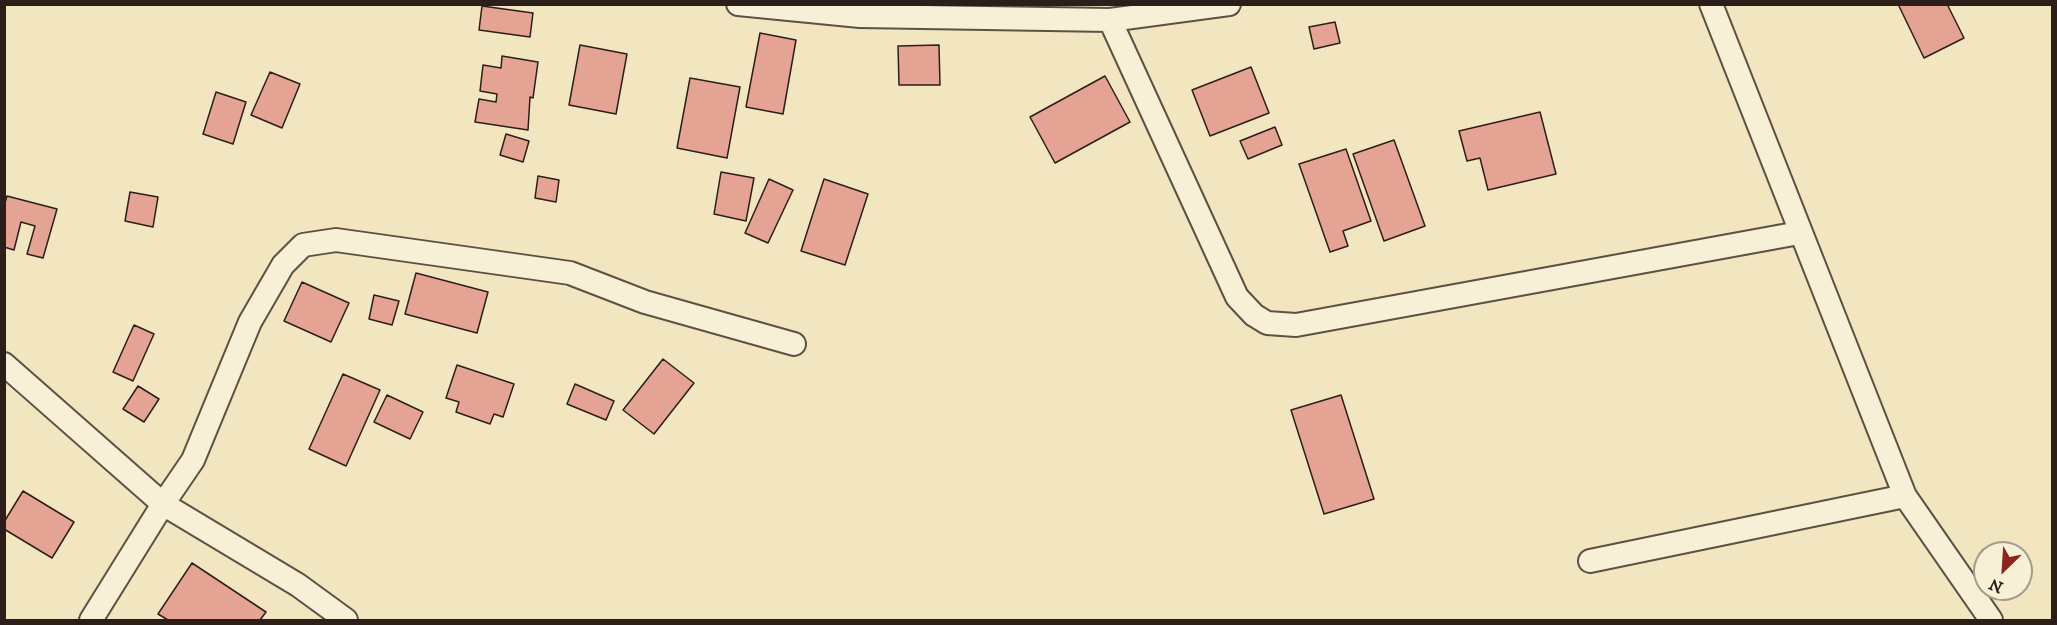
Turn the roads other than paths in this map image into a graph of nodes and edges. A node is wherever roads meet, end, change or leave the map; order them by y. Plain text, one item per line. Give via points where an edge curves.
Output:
1 (738, 4) edge
2 (1229, 4) edge
3 (1711, 4) edge
4 (1110, 20) junction
5 (1799, 233) junction
6 (794, 344) dead end
7 (4, 364) edge
8 (1905, 496) junction
9 (163, 504) junction
10 (1590, 561) dead end
11 (91, 621) edge
12 (346, 621) edge
13 (1991, 621) edge

1 - 4 street via 860,16
2 - 4 street
3 - 5 street
4 - 5 street via 1237,297 1268,323 1296,325
5 - 8 street
6 - 9 street via 645,302 570,273 336,240 303,244 283,265 250,322 194,460
7 - 9 street
8 - 10 street
8 - 13 street
9 - 11 street
9 - 12 street via 298,585

